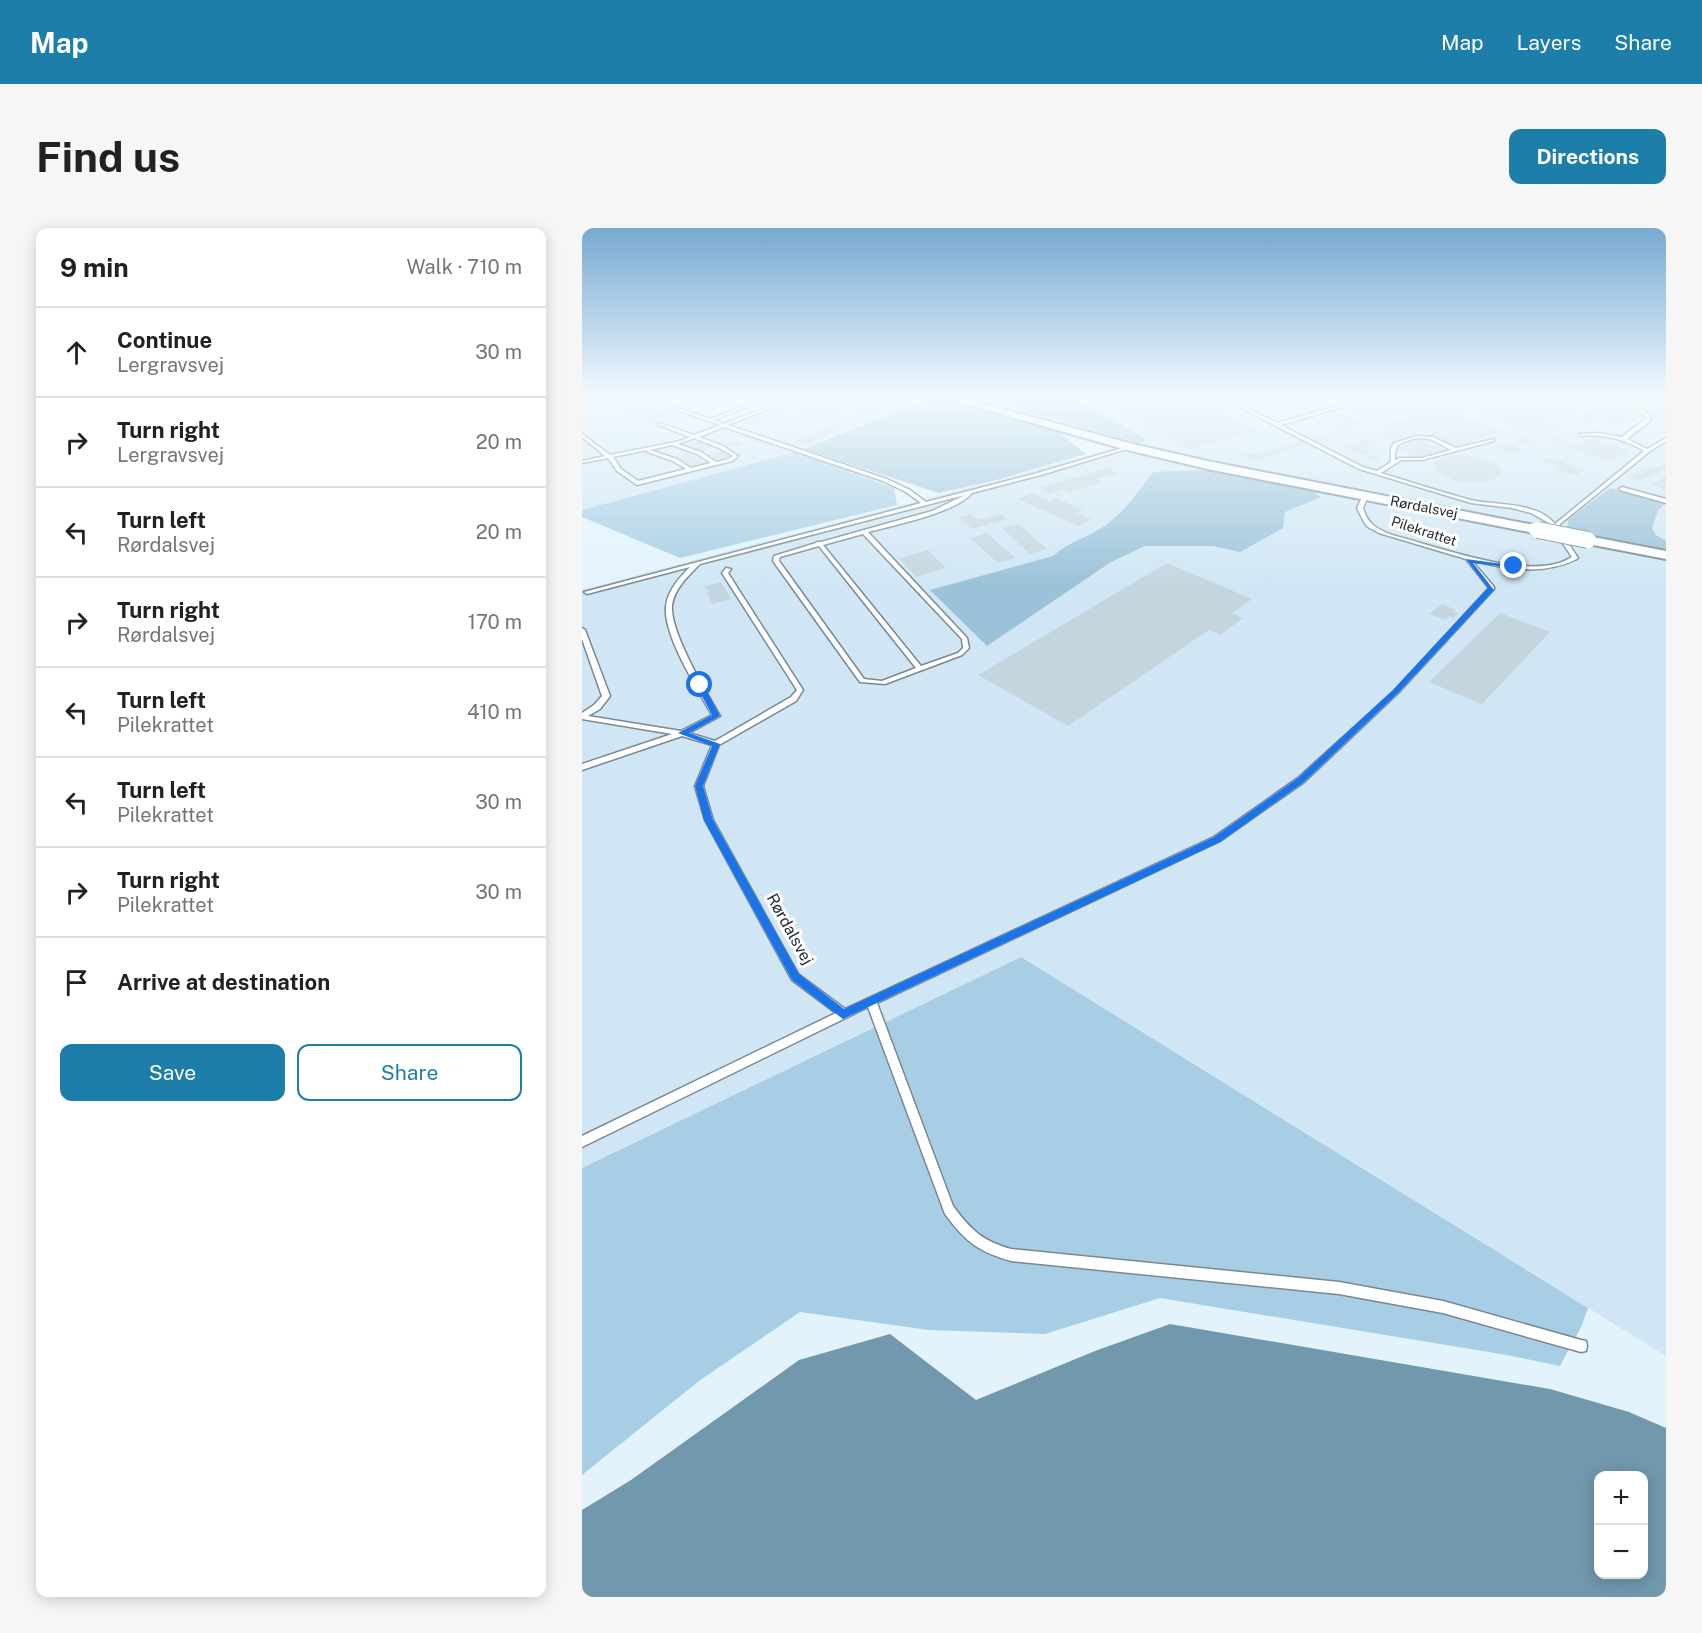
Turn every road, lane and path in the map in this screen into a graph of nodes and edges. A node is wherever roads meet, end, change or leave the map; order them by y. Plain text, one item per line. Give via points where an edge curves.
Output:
1 (599, 459) edge
2 (611, 459) edge
3 (672, 459) edge
4 (708, 459) edge
5 (732, 459) edge
6 (824, 459) edge
7 (1088, 459) edge
8 (1182, 459) edge
9 (1343, 459) edge
10 (1422, 459) edge
11 (1637, 459) edge
12 (1393, 461) joint
13 (582, 462) edge
14 (715, 464) junction
15 (690, 470) junction
16 (1377, 473) junction
17 (1622, 489) dead end
18 (971, 491) junction
19 (1365, 496) junction
20 (1666, 501) edge
21 (924, 503) junction
22 (1556, 529) junction
23 (864, 531) junction
24 (819, 543) junction
25 (1666, 555) edge
26 (1468, 560) junction
27 (699, 562) junction
28 (728, 569) dead end
29 (584, 594) edge
30 (582, 630) edge
31 (920, 669) junction
32 (582, 717) edge
33 (682, 733) junction
34 (716, 744) junction
35 (582, 767) edge
36 (871, 1001) junction
37 (843, 1014) junction
38 (582, 1142) edge
39 (1581, 1346) dead end

1 - 13 lane
2 - 15 lane via 637,483
3 - 15 lane
4 - 14 lane
5 - 14 lane
6 - 21 lane via 885,480
7 - 18 lane
8 - 19 street, Rørdalsvej
9 - 16 lane
10 - 12 lane
11 - 22 lane via 1558,523
12 - 16 lane
14 - 15 lane
16 - 22 lane, Pilekrattet via 1473,502 1512,506 1551,522
17 - 20 lane
18 - 21 lane
18 - 23 lane via 944,508
19 - 25 street, Rørdalsvej, bridge
19 - 26 lane, Pilekrattet via 1360,508 1366,522 1383,533
21 - 27 lane
22 - 26 lane, Pilekrattet via 1575,558 1566,565 1514,566
23 - 24 lane
23 - 31 lane via 965,639 966,648 960,654
24 - 31 lane
24 - 31 lane via 784,553 776,561 862,681 883,683
26 - 36 lane, Pilekrattet via 1492,588 1396,692 1301,780 1217,839
27 - 29 lane
27 - 33 lane via 674,591 668,607 670,625 716,716
28 - 34 lane via 725,573 800,690 794,699
30 - 32 lane via 606,696
32 - 33 lane
33 - 34 lane
33 - 35 lane
34 - 37 lane, Rørdalsvej via 699,786 709,820 795,977
36 - 37 lane, Pilekrattet
36 - 39 lane via 950,1210 968,1236 986,1249 1011,1256 1339,1288 1443,1307
37 - 38 lane

